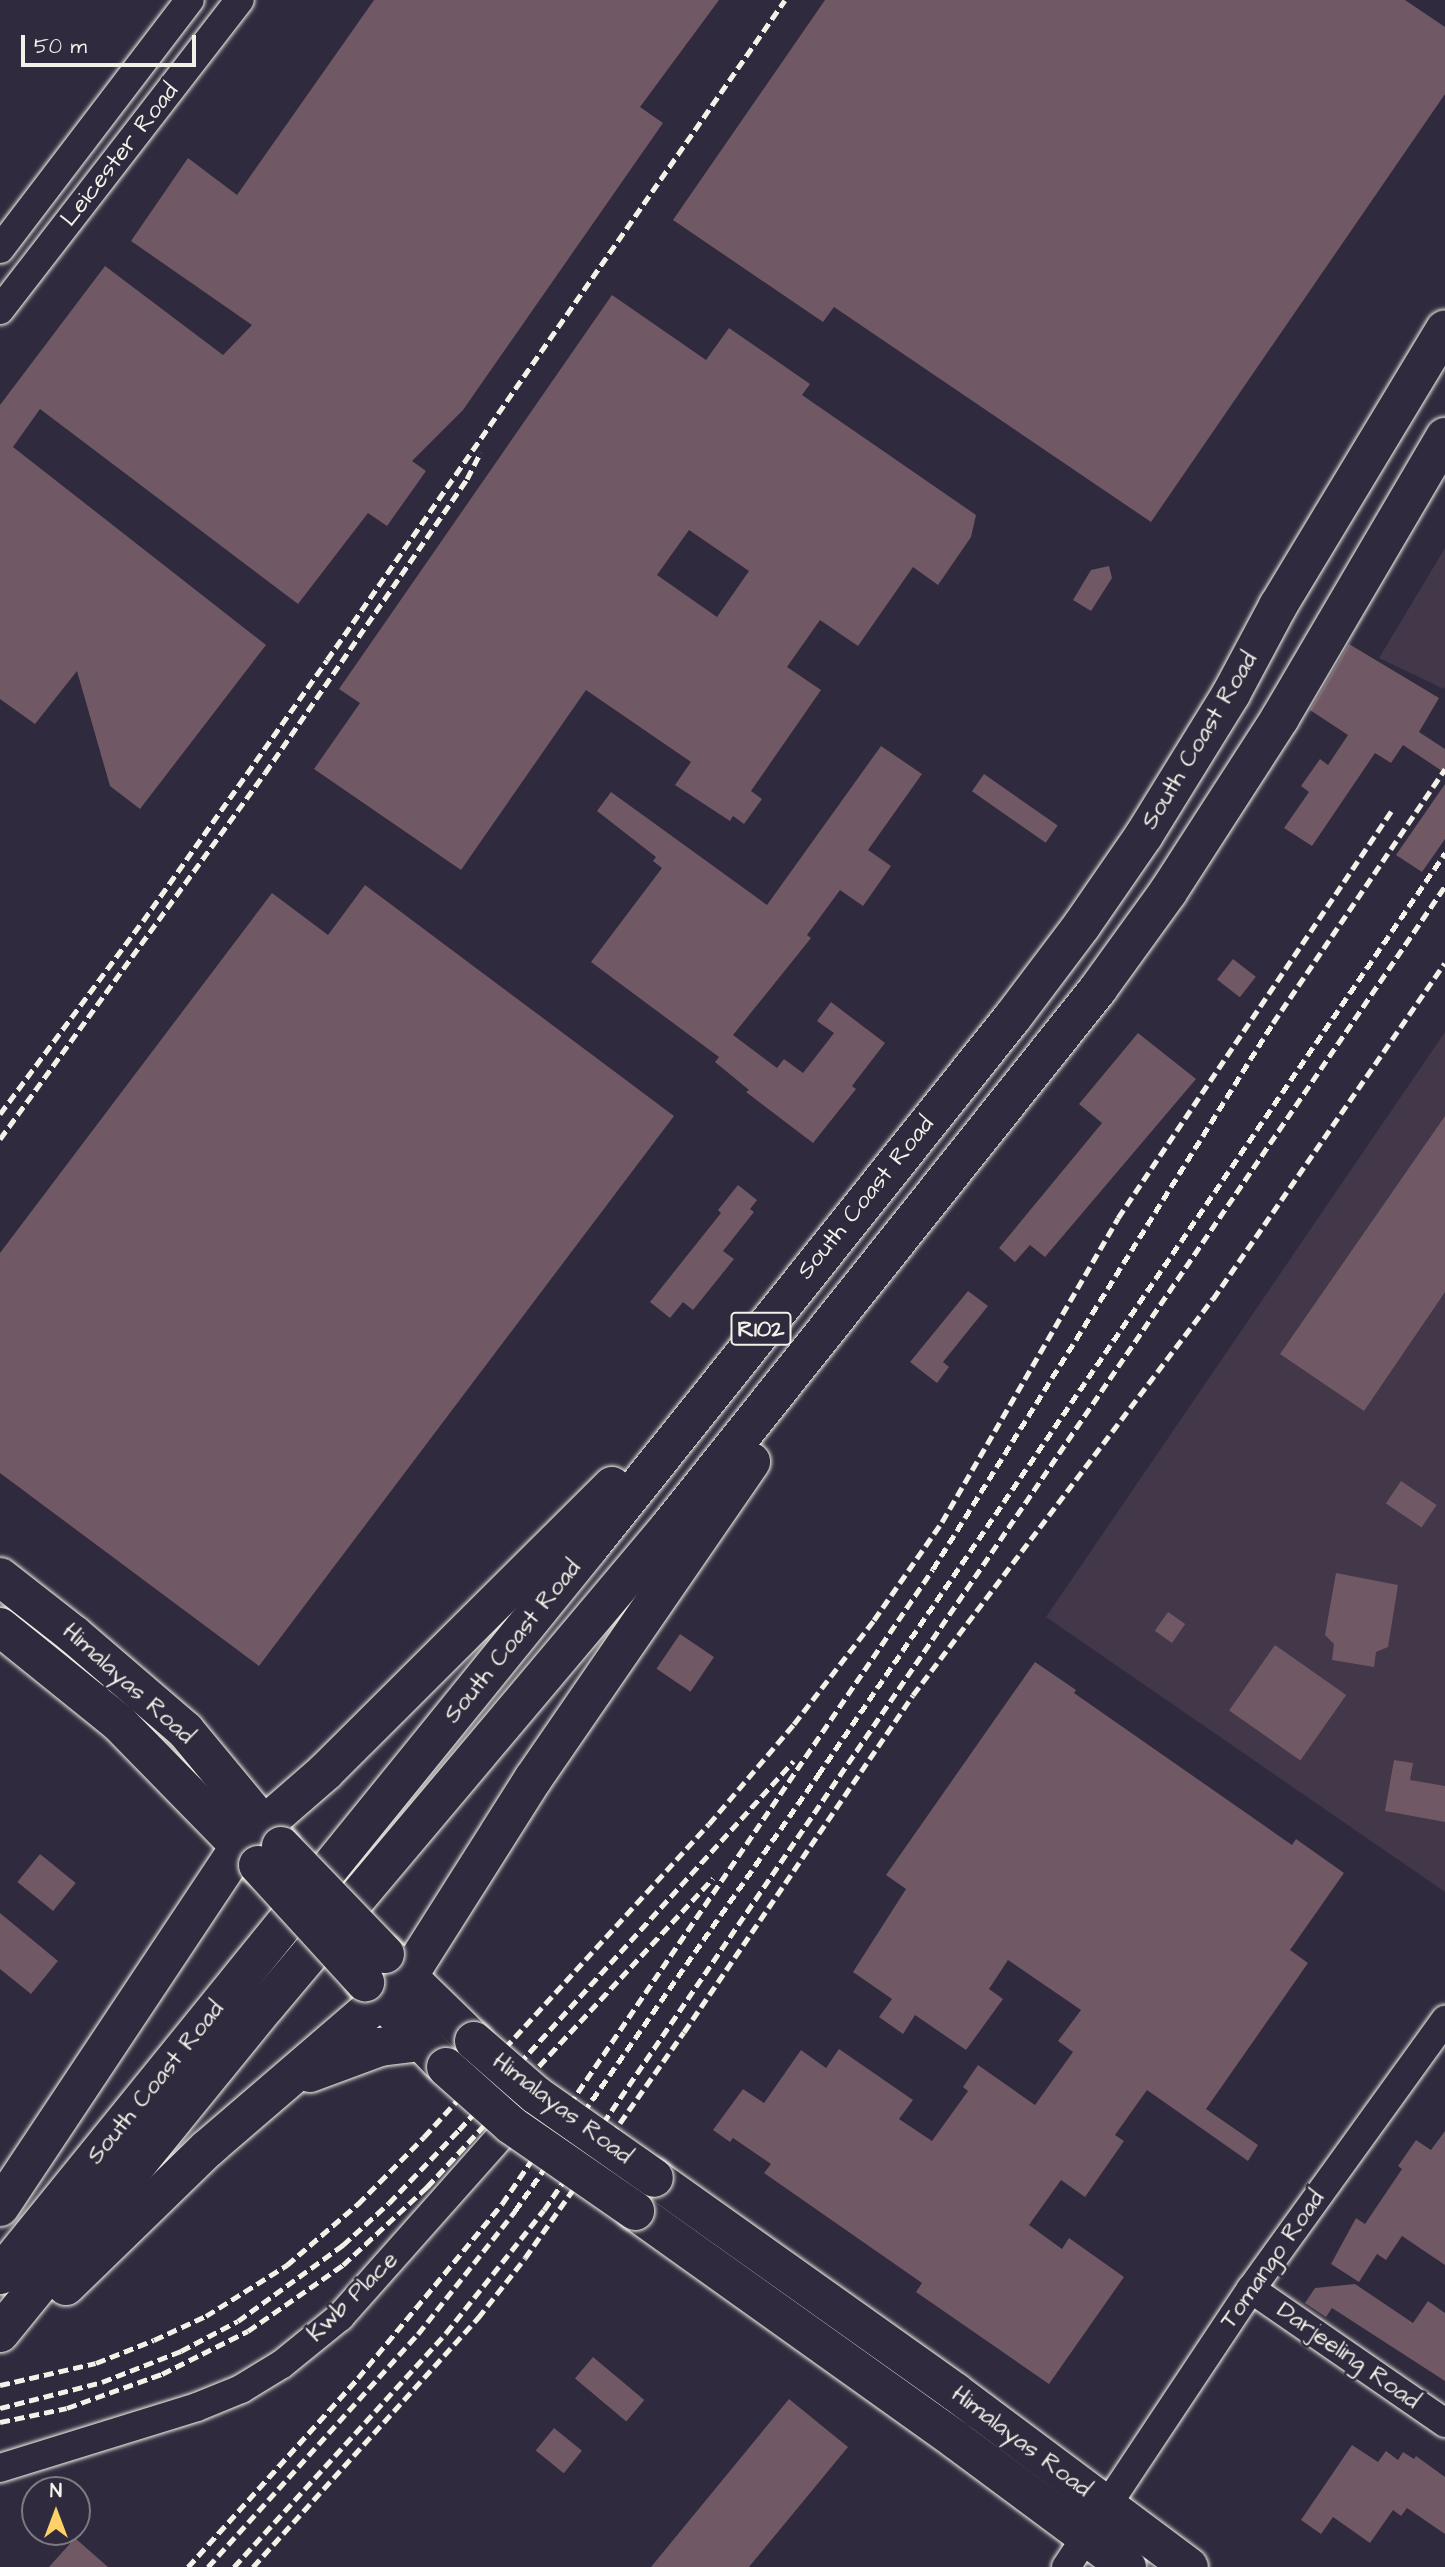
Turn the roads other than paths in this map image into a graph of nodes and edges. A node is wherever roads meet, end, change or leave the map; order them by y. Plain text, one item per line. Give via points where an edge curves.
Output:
1 (190, 0) edge
2 (240, 0) edge
3 (0, 249) edge
4 (0, 310) edge
5 (1445, 330) edge
6 (1445, 437) edge
7 (1278, 606) junction
8 (1327, 635) junction
9 (924, 1127) junction
10 (966, 1155) junction
11 (801, 1364) junction
12 (730, 1368) junction
13 (0, 1577) edge
14 (0, 1627) edge
15 (260, 1845) junction
16 (385, 1978) junction
17 (1445, 2020) edge
18 (432, 2054) junction
19 (286, 2083) junction
20 (536, 2095) junction
21 (511, 2125) junction
22 (0, 2207) edge
23 (0, 2275) edge
24 (1251, 2289) junction
25 (0, 2333) edge
26 (0, 2352) edge
27 (1445, 2423) edge
28 (0, 2468) edge
29 (1085, 2535) edge
30 (1127, 2567) edge
31 (1189, 2567) edge

1 - 3 street, Leicester Road
2 - 4 street, Leicester Road
5 - 7 main road, South Coast Road / R102
6 - 8 main road, South Coast Road / R102
7 - 8 main road
7 - 9 main road, South Coast Road / R102 via 1231,694 1144,835 1012,1018
8 - 10 main road, South Coast Road / R102 via 1280,718 1168,892 1098,989
9 - 10 main road
9 - 12 main road, South Coast Road / R102
10 - 11 main road, South Coast Road / R102
11 - 16 main road via 777,1425 533,1779 422,1959
11 - 25 main road, South Coast Road / R102
12 - 15 main road via 324,1772
12 - 23 main road, South Coast Road / R102
13 - 15 main road, Himalayas Road via 168,1714
14 - 15 main road, Himalayas Road
15 - 16 main road, Himalayas Road, bridge
15 - 22 main road
16 - 18 main road, Himalayas Road
16 - 19 main road
16 - 20 main road, Himalayas Road, bridge via 474,2041
17 - 24 street, Tomango Road
18 - 19 main road via 380,2048
18 - 21 main road, Himalayas Road, bridge
19 - 26 main road via 206,2149
20 - 21 street, Kwb Place
20 - 29 main road, Himalayas Road, bridge via 955,2392
21 - 28 street, Kwb Place via 340,2317 282,2364 241,2389 197,2407
21 - 29 main road, Himalayas Road, bridge
24 - 27 street, Darjeeling Road
24 - 29 street, Tomango Road
29 - 30 main road, Himalayas Road
29 - 31 main road, Himalayas Road

